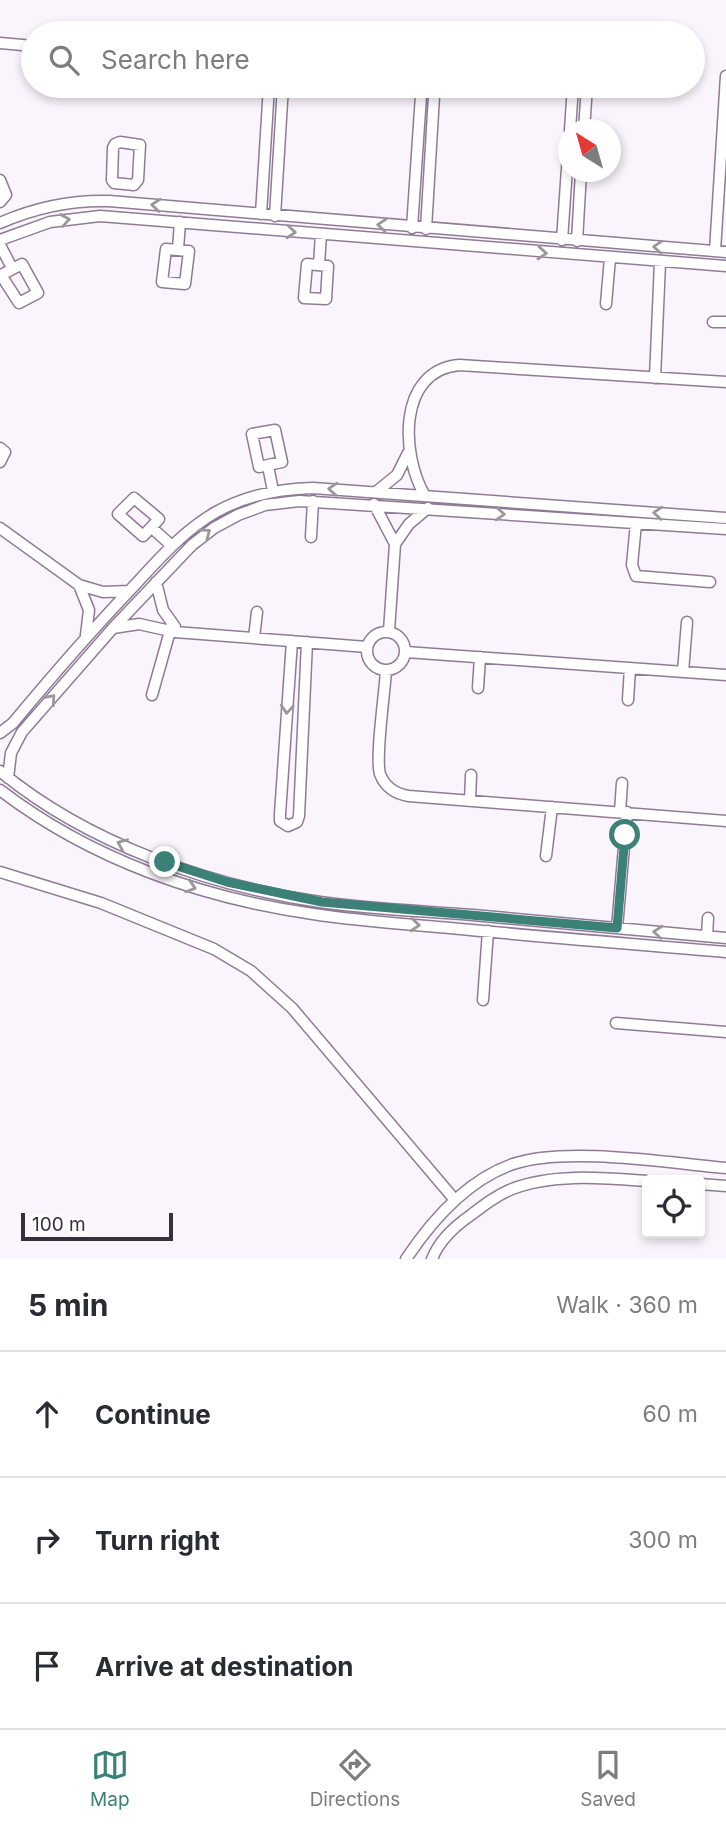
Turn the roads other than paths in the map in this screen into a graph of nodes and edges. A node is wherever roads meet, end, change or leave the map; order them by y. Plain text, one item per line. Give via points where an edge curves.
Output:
1 (0, 43) edge
2 (21, 45) edge
3 (726, 76) edge
4 (268, 98) edge
5 (282, 98) edge
6 (421, 98) edge
7 (434, 98) edge
8 (573, 98) edge
9 (586, 98) edge
10 (572, 113) junction
11 (585, 113) junction
12 (571, 119) edge
13 (585, 119) edge
14 (725, 119) edge
15 (266, 133) junction
16 (279, 134) junction
17 (418, 142) junction
18 (431, 143) junction
19 (0, 180) edge
20 (567, 182) edge
21 (580, 182) edge
22 (123, 185) dead end
23 (0, 202) edge
24 (122, 202) junction
25 (261, 214) junction
26 (275, 216) junction
27 (1, 221) edge
28 (180, 222) junction
29 (412, 228) junction
30 (426, 229) junction
31 (321, 234) junction
32 (513, 236) junction
33 (562, 240) junction
34 (577, 241) junction
35 (0, 243) edge
36 (178, 249) dead end
37 (512, 251) junction
38 (720, 252) edge
39 (610, 258) junction
40 (660, 262) junction
41 (318, 265) dead end
42 (726, 267) edge
43 (12, 268) dead end
44 (606, 304) dead end
45 (713, 322) dead end
46 (726, 322) edge
47 (655, 377) junction
48 (726, 382) edge
49 (0, 448) edge
50 (409, 450) junction
51 (0, 462) edge
52 (268, 466) dead end
53 (273, 491) junction
54 (425, 496) junction
55 (375, 498) junction
56 (464, 499) junction
57 (313, 501) junction
58 (428, 508) junction
59 (463, 511) junction
60 (726, 517) edge
61 (636, 523) junction
62 (0, 528) edge
63 (152, 528) dead end
64 (726, 529) edge
65 (311, 537) dead end
66 (395, 544) junction
67 (172, 546) junction
68 (156, 582) junction
69 (710, 582) dead end
70 (79, 585) junction
71 (129, 591) junction
72 (257, 612) dead end
73 (687, 622) dead end
74 (171, 627) junction
75 (113, 628) junction
76 (389, 631) junction
77 (86, 636) junction
78 (254, 638) junction
79 (292, 641) junction
80 (307, 642) junction
81 (367, 647) junction
82 (406, 652) junction
83 (480, 657) junction
84 (630, 668) junction
85 (386, 670) junction
86 (683, 672) junction
87 (726, 675) edge
88 (478, 688) dead end
89 (152, 695) dead end
90 (628, 700) dead end
91 (13, 723) junction
92 (22, 732) junction
93 (0, 733) edge
94 (4, 774) edge
95 (471, 775) dead end
96 (622, 783) dead end
97 (0, 790) edge
98 (470, 801) junction
99 (552, 807) junction
100 (624, 812) junction
101 (726, 821) edge
102 (546, 856) dead end
103 (0, 872) edge
104 (458, 914) junction
105 (708, 918) dead end
106 (617, 928) junction
107 (457, 929) junction
108 (488, 932) junction
109 (706, 936) junction
110 (726, 938) edge
111 (726, 952) edge
112 (483, 1000) dead end
113 (616, 1023) dead end
114 (726, 1032) edge
115 (726, 1168) edge
116 (642, 1181) edge
117 (705, 1184) edge
118 (726, 1186) edge
119 (455, 1200) junction
120 (406, 1259) edge
121 (432, 1259) edge

1 - 2 street
3 - 14 street
4 - 15 street
5 - 16 street
6 - 17 street
7 - 18 street
8 - 10 street
9 - 11 street
10 - 11 street
10 - 12 street
11 - 13 street
14 - 38 street
15 - 16 street
15 - 25 street
16 - 26 street
17 - 18 street
17 - 29 street
18 - 30 street
19 - 23 street via 6,195
20 - 33 street
21 - 34 street
22 - 24 street
25 -> 24 street
24 - 27 street via 59,204
25 - 26 street
29 -> 26 street
28 -> 31 street
35 -> 28 street via 34,226 83,217
28 - 36 street
29 - 30 street
30 - 32 street
31 - 37 street
31 - 41 street
32 - 33 street
32 - 37 street
33 - 34 street
38 -> 34 street
35 - 43 street
37 -> 39 street
39 - 40 street
39 - 44 street
40 - 42 street
40 - 47 street
45 - 46 street
47 - 48 street
47 - 50 street via 445,367 426,378 415,396
49 - 51 street via 5,452
50 - 54 street
50 - 55 street via 397,475
52 - 53 street
55 -> 53 street via 313,488
53 - 67 street via 218,511
54 - 55 street
54 - 56 street
55 - 57 street
55 - 58 street
55 - 66 street
56 - 59 street
60 -> 56 street
57 - 65 street
68 -> 57 street via 192,545 226,521 265,505
58 - 59 street
58 - 66 street
59 -> 61 street
61 - 64 street
61 - 69 street via 632,565 636,576
62 - 70 street
63 - 67 street
66 - 76 street
67 - 71 street
68 - 74 street
68 - 75 street
70 - 71 street via 103,592
70 - 77 street via 89,610
71 - 77 street
72 - 78 street
73 - 86 street
74 - 75 street via 139,624
74 - 78 street
74 - 89 street
92 -> 75 street
76 - 81 street via 375,635
76 - 82 street via 401,638
77 - 91 street
78 - 79 street
79 - 80 street
79 -> 80 street via 280,814 280,821 288,826 299,816
80 - 81 street
81 - 85 street via 373,665
82 - 83 street
82 - 85 street via 400,665
83 - 84 street
83 - 88 street
84 - 86 street
84 - 90 street
85 - 98 street via 378,765 382,778 402,794
86 - 87 street
91 - 92 street
91 - 93 street
92 - 94 street
104 -> 94 street via 322,902 227,882 165,862 87,828
95 - 98 street
96 - 100 street
97 -> 107 street via 48,823 105,853 216,895 314,915
98 - 99 street
99 - 100 street
99 - 102 street
100 - 101 street
100 - 106 street
103 - 119 street via 101,903 214,949 251,971 292,1008
104 - 106 street
104 - 107 street
105 - 109 street
109 -> 106 street
107 - 108 street
108 - 111 street
108 - 112 street
109 - 110 street
113 - 114 street
115 - 119 street via 608,1158 541,1159 513,1164
116 - 121 street via 572,1180 513,1189 463,1221
117 - 118 street
119 - 120 street

